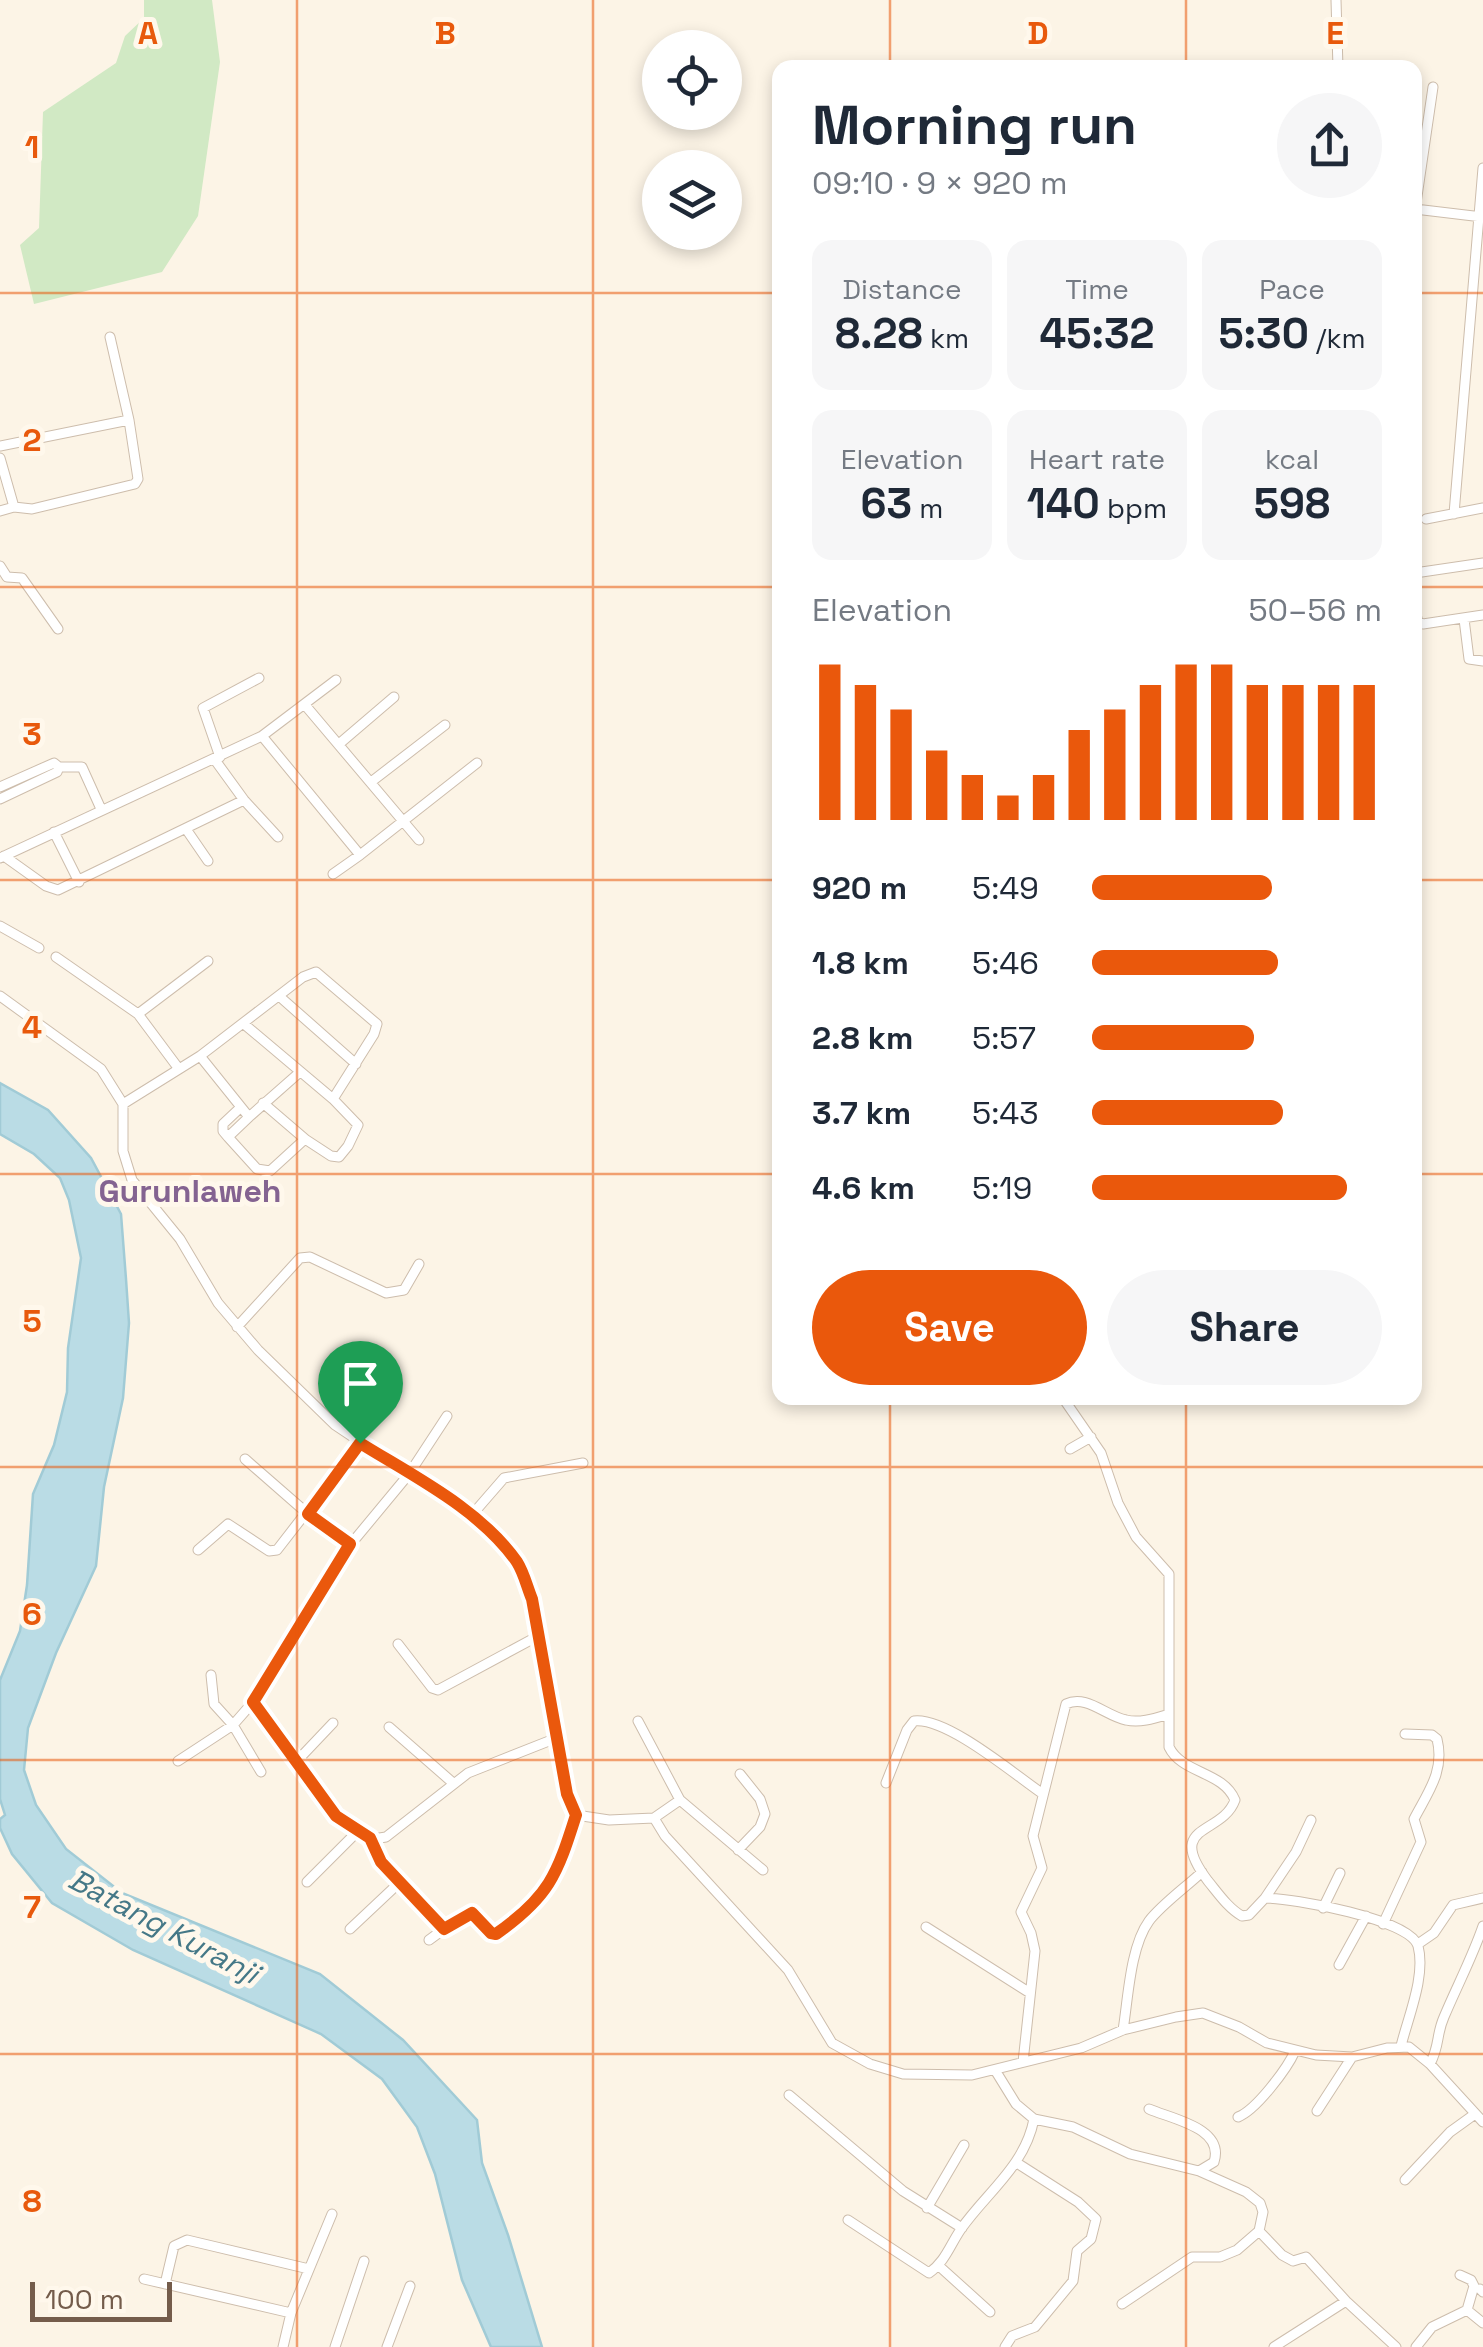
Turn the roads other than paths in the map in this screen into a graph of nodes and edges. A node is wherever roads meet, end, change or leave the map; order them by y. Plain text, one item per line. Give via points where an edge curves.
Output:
1 (1336, 0) edge
2 (1338, 60) edge
3 (1433, 87) dead end
4 (1422, 162) edge
5 (1483, 173) edge
6 (1422, 210) edge
7 (1481, 216) edge
8 (1479, 261) edge
9 (110, 336) dead end
10 (1470, 351) junction
11 (1483, 352) edge
12 (129, 420) junction
13 (0, 446) edge
14 (0, 458) edge
15 (14, 507) junction
16 (1483, 508) edge
17 (0, 511) edge
18 (1454, 514) junction
19 (1426, 520) dead end
20 (1483, 563) edge
21 (0, 566) edge
22 (1422, 573) edge
23 (1483, 615) edge
24 (1464, 619) junction
25 (1422, 624) edge
26 (58, 629) dead end
27 (1483, 662) edge
28 (259, 678) dead end
29 (336, 680) dead end
30 (394, 696) dead end
31 (305, 705) junction
32 (445, 725) dead end
33 (262, 736) junction
34 (338, 744) junction
35 (218, 758) junction
36 (477, 763) dead end
37 (59, 767) junction
38 (370, 782) junction
39 (0, 787) edge
40 (0, 798) edge
41 (244, 800) junction
42 (101, 808) junction
43 (402, 822) junction
44 (186, 829) junction
45 (54, 832) junction
46 (278, 836) dead end
47 (419, 840) dead end
48 (360, 854) junction
49 (2, 857) edge
50 (208, 861) dead end
51 (333, 874) dead end
52 (79, 882) junction
53 (0, 926) edge
54 (39, 948) dead end
55 (56, 958) dead end
56 (208, 961) dead end
57 (0, 996) edge
58 (279, 996) junction
59 (138, 1014) junction
60 (244, 1024) junction
61 (200, 1056) junction
62 (356, 1064) junction
63 (180, 1069) junction
64 (300, 1072) junction
65 (333, 1099) junction
66 (263, 1103) junction
67 (122, 1104) junction
68 (240, 1108) junction
69 (249, 1118) junction
70 (228, 1137) junction
71 (305, 1139) junction
72 (419, 1264) dead end
73 (237, 1327) junction
74 (1068, 1405) edge
75 (447, 1416) dead end
76 (1090, 1437) junction
77 (360, 1443) junction
78 (1070, 1449) dead end
79 (245, 1459) dead end
80 (583, 1463) dead end
81 (410, 1474) junction
82 (308, 1514) junction
83 (472, 1516) junction
84 (350, 1544) junction
85 (198, 1550) dead end
86 (540, 1635) junction
87 (398, 1644) dead end
88 (212, 1676) dead end
89 (253, 1702) junction
90 (1166, 1715) junction
91 (638, 1721) dead end
92 (333, 1723) dead end
93 (233, 1724) junction
94 (388, 1727) dead end
95 (1405, 1734) dead end
96 (559, 1737) junction
97 (178, 1761) dead end
98 (296, 1762) junction
99 (262, 1772) dead end
100 (740, 1774) dead end
101 (886, 1782) dead end
102 (452, 1783) junction
103 (1044, 1794) junction
104 (680, 1800) junction
105 (576, 1815) junction
106 (654, 1818) junction
107 (1311, 1820) dead end
108 (358, 1831) junction
109 (370, 1838) junction
110 (738, 1850) junction
111 (763, 1870) dead end
112 (1202, 1872) junction
113 (1340, 1873) dead end
114 (307, 1882) dead end
115 (400, 1882) junction
116 (1265, 1898) junction
117 (1483, 1898) edge
118 (1323, 1908) junction
119 (1366, 1916) junction
120 (1383, 1924) junction
121 (1483, 1926) edge
122 (926, 1927) dead end
123 (350, 1928) dead end
124 (444, 1929) junction
125 (429, 1940) dead end
126 (1418, 1944) junction
127 (1338, 1965) dead end
128 (1030, 1994) junction
129 (1122, 2030) junction
130 (1401, 2046) junction
131 (1294, 2051) junction
132 (1352, 2057) junction
133 (1023, 2062) junction
134 (1430, 2064) junction
135 (995, 2070) junction
136 (788, 2095) dead end
137 (1148, 2109) dead end
138 (1318, 2111) dead end
139 (1238, 2117) dead end
140 (1479, 2118) edge
141 (1034, 2119) junction
142 (964, 2145) dead end
143 (1017, 2163) junction
144 (1199, 2171) junction
145 (1405, 2180) dead end
146 (928, 2208) junction
147 (332, 2214) dead end
148 (848, 2220) dead end
149 (962, 2228) junction
150 (1260, 2231) junction
151 (364, 2261) dead end
152 (940, 2266) junction
153 (309, 2269) junction
154 (1460, 2275) dead end
155 (144, 2279) dead end
156 (165, 2284) junction
157 (410, 2286) dead end
158 (1346, 2301) junction
159 (1122, 2304) dead end
160 (1467, 2310) junction
161 (990, 2312) dead end
162 (292, 2313) junction
163 (1483, 2323) edge
164 (283, 2347) edge
165 (335, 2347) edge
166 (387, 2347) edge
167 (1005, 2347) edge
168 (1274, 2347) edge
169 (1396, 2347) edge
170 (1416, 2347) edge

1 - 2 street
3 - 4 street
5 - 7 street
6 - 7 street
7 - 8 street
8 - 10 street
9 - 12 street
10 - 11 street
10 - 18 street
12 - 13 street
12 - 15 street via 135,484 32,509
14 - 15 street
15 - 17 street
16 - 18 street
18 - 19 street
20 - 22 street
21 - 26 street via 7,576 22,578
23 - 24 street
24 - 25 street
24 - 27 street via 1470,659
28 - 35 street via 203,708
29 - 31 street
30 - 34 street
31 - 33 street
31 - 34 street
32 - 38 street
33 - 35 street
33 - 48 street
34 - 38 street
35 - 41 street
35 - 42 street
36 - 43 street
37 - 39 street via 52,764
37 - 40 street
37 - 42 street via 85,770
38 - 43 street
41 - 44 street
41 - 46 street
42 - 45 street
43 - 47 street
43 - 48 street
44 - 50 street
44 - 52 street
45 - 49 street
45 - 52 street
48 - 51 street
49 - 52 street via 54,890
53 - 54 street
55 - 59 street
56 - 59 street
57 - 67 street via 93,1061
58 - 60 street
58 - 62 street
58 - 62 street via 316,972 370,1014 377,1028
59 - 63 street
60 - 61 street
60 - 64 street
61 - 63 street
61 - 68 street
62 - 65 street
63 - 67 street
64 - 65 street
64 - 66 street
65 - 71 street via 358,1128 342,1156
66 - 69 street
66 - 71 street
67 - 73 street via 123,1151 132,1180
68 - 69 street
68 - 70 street via 223,1124
69 - 70 street
70 - 71 street via 267,1172
72 - 73 street via 404,1290 386,1293 300,1258
73 - 77 street via 319,1412
74 - 76 street
75 - 81 street
76 - 78 street
76 - 90 street via 1123,1514 1168,1574
77 - 81 street
77 - 82 street
79 - 82 street
80 - 83 street via 504,1478
81 - 83 street
81 - 84 street
82 - 84 street
82 - 85 street via 277,1550 228,1524
83 - 86 street via 521,1569
84 - 89 street
86 - 87 street via 438,1690
86 - 96 street
88 - 93 street via 214,1704
89 - 93 street
89 - 98 street
90 - 103 street via 1137,1722 1084,1702 1066,1704
90 - 112 street via 1172,1755 1228,1788 1235,1800 1194,1842 1191,1856
91 - 104 street
92 - 98 street
93 - 97 street
93 - 99 street
94 - 102 street
95 - 120 street via 1437,1739 1439,1762 1414,1819 1421,1842
96 - 102 street
96 - 105 street
98 - 108 street via 336,1816
100 - 110 street via 765,1814
101 - 103 street via 907,1730 925,1720
102 - 109 street via 386,1837
103 - 128 street via 1033,1836 1042,1868 1021,1912 1034,1952
104 - 106 street
104 - 110 street
105 - 106 street
105 - 124 street via 559,1868 525,1914 496,1934 472,1913
106 - 135 street via 788,1970 832,2043 904,2074
107 - 116 street
108 - 109 street
108 - 114 street
109 - 115 street
110 - 111 street
112 - 116 street via 1242,1916
112 - 129 street via 1150,1919
113 - 118 street
115 - 123 street
115 - 124 street
116 - 118 street
117 - 126 street via 1453,1905
118 - 119 street
119 - 120 street
119 - 127 street
120 - 126 street
121 - 134 street
122 - 128 street
124 - 125 street
126 - 130 street via 1416,1987
128 - 133 street
129 - 131 street via 1203,2014
129 - 133 street
130 - 132 street
130 - 134 street
131 - 132 street
131 - 139 street via 1283,2075
132 - 138 street
133 - 135 street
134 - 140 street
135 - 141 street
136 - 146 street
137 - 144 street via 1213,2140 1214,2162
140 - 145 street via 1450,2132
141 - 143 street
141 - 144 street
142 - 146 street
143 - 149 street
143 - 167 street via 1096,2220 1091,2239 1077,2251 1073,2281 1036,2327 1012,2336
144 - 150 street via 1260,2203
146 - 149 street
147 - 153 street
148 - 152 street via 928,2273
149 - 152 street
150 - 158 street via 1282,2255 1306,2258
150 - 159 street via 1220,2257 1192,2257
151 - 165 street
152 - 161 street
153 - 156 street via 187,2240 174,2246
153 - 162 street
154 - 160 street via 1474,2286
155 - 156 street
156 - 162 street
157 - 166 street
158 - 168 street
158 - 169 street
160 - 163 street
160 - 170 street via 1432,2328
162 - 164 street

